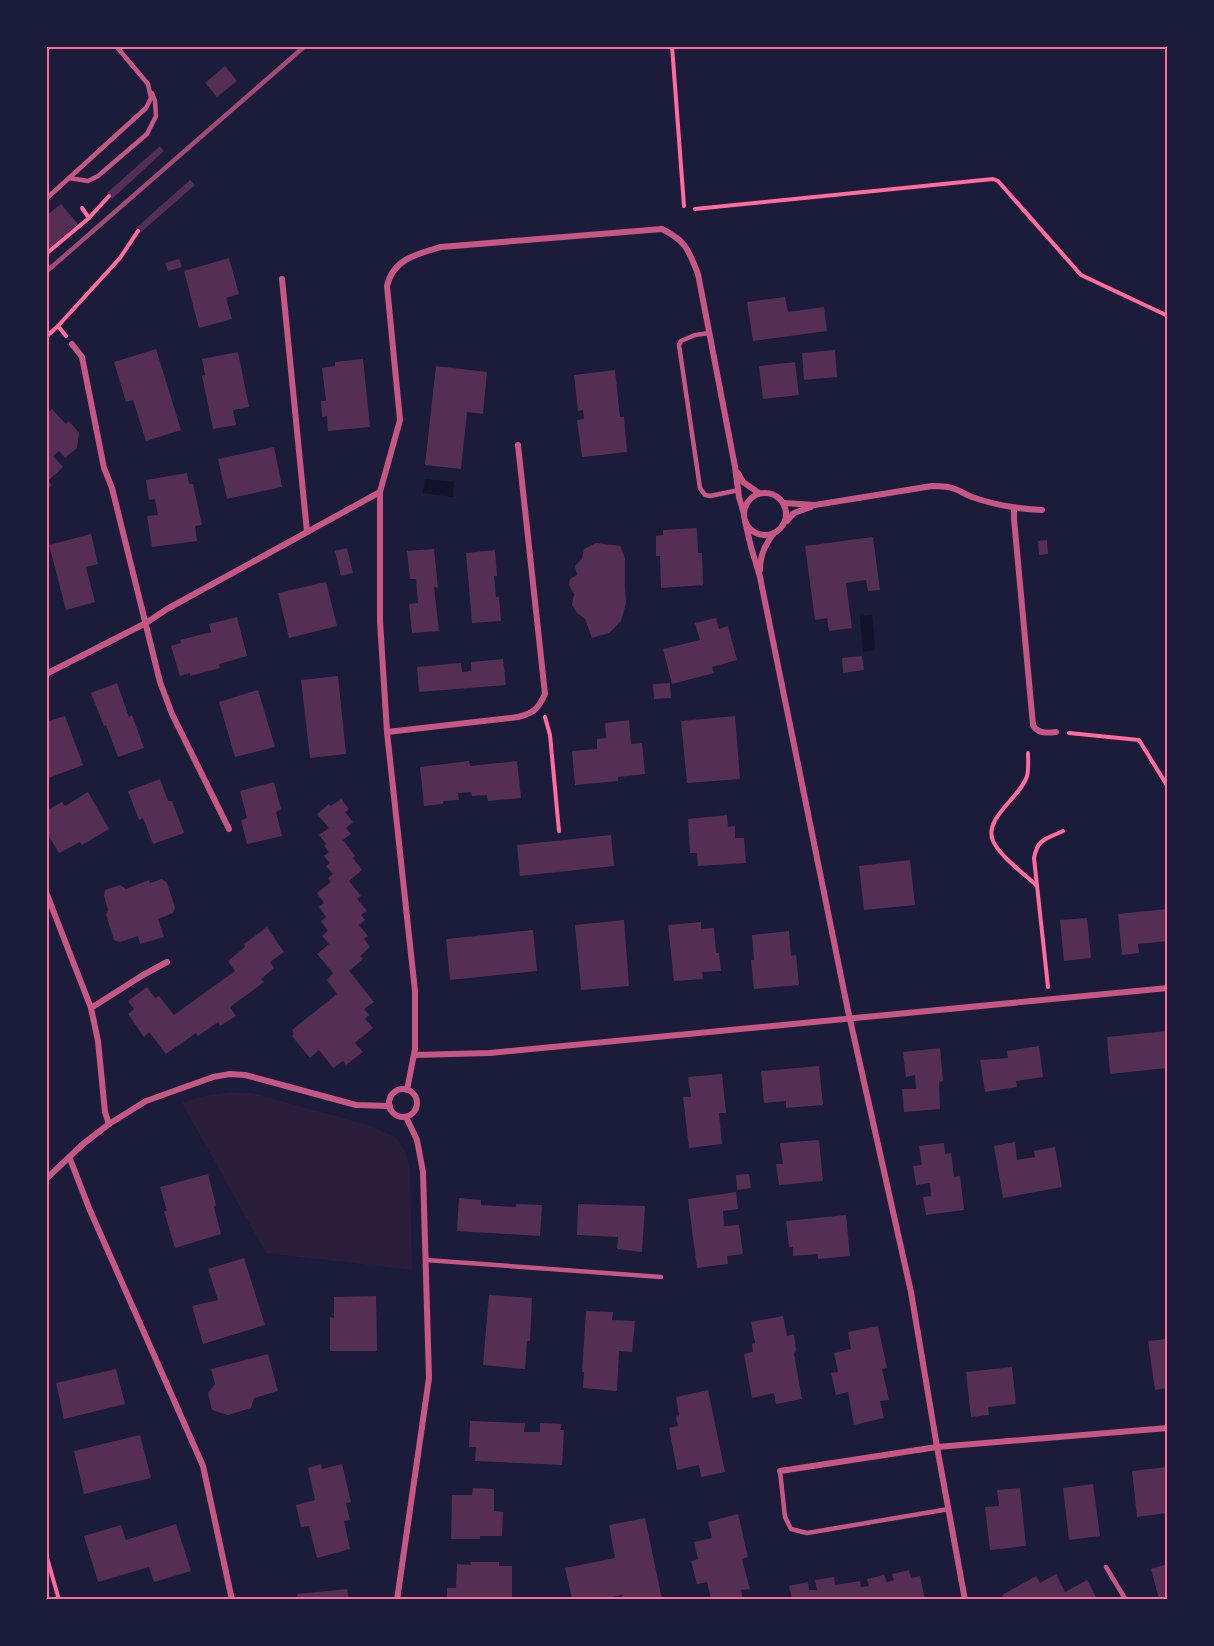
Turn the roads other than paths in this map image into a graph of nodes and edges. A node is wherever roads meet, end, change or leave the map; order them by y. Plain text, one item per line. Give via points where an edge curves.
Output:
1 (116, 46) edge
2 (148, 84) junction
3 (69, 178) junction
4 (46, 199) edge
5 (282, 279) dead end
6 (710, 333) junction
7 (72, 344) road end
8 (518, 445) dead end
9 (735, 467) junction
10 (739, 490) junction
11 (380, 492) junction
12 (759, 493) junction
13 (784, 503) junction
14 (815, 505) junction
15 (1014, 508) junction
16 (1042, 510) dead end
17 (744, 518) junction
18 (784, 524) junction
19 (307, 532) junction
20 (774, 533) junction
21 (760, 577) junction
22 (146, 623) junction
23 (46, 674) edge
24 (387, 732) junction
25 (1056, 732) road end
26 (229, 829) dead end
27 (46, 892) edge
28 (167, 962) dead end
29 (1167, 988) edge
30 (91, 1008) junction
31 (850, 1019) junction
32 (414, 1055) junction
33 (406, 1090) junction
34 (390, 1106) junction
35 (406, 1117) junction
36 (109, 1124) junction
37 (70, 1159) junction
38 (46, 1179) edge
39 (426, 1260) junction
40 (661, 1278) dead end
41 (1167, 1428) edge
42 (937, 1448) junction
43 (780, 1471) joint
44 (949, 1509) junction
45 (1106, 1567) dead end
46 (232, 1599) edge
47 (397, 1599) edge
48 (965, 1599) edge
49 (1126, 1599) edge

1 - 2 lane
2 - 3 lane via 151,98 146,108
2 - 3 lane via 156,116 147,134 98,176 88,181
3 - 4 lane
5 - 19 street
6 - 9 street
6 - 10 lane via 695,335 679,345 700,488 710,496
6 - 11 street via 698,274 685,245 662,229 441,248 406,259 397,266 387,286 400,420
7 - 22 street via 82,357 104,468
8 - 24 street via 545,694 532,714
9 - 10 street
9 - 12 street via 743,482
10 - 17 street
11 - 19 street
11 - 24 street via 380,621
12 - 13 street via 773,494
12 - 17 street via 748,501
13 - 14 street
13 - 18 street
14 - 15 street via 944,486
14 - 18 street via 794,513
15 - 16 street
15 - 25 street via 1033,725 1044,733
17 - 20 street via 748,527 760,535
17 - 21 street
18 - 20 street
19 - 22 street
20 - 21 street via 760,559
21 - 31 street
22 - 23 street
22 - 26 street via 172,714
24 - 32 street via 415,991
27 - 30 street
28 - 30 street
29 - 31 street
30 - 36 street
31 - 32 street via 480,1054
31 - 42 street via 911,1292
32 - 33 street
33 - 34 street via 394,1094
33 - 35 street via 414,1095 417,1104
34 - 35 street via 394,1113
34 - 36 street via 357,1105 230,1074 146,1101
35 - 39 street via 417,1140 423,1172
36 - 37 street
37 - 38 street
37 - 46 street via 203,1466
39 - 40 lane
39 - 47 street via 429,1378
41 - 42 street
42 - 43 street
42 - 44 street
43 - 44 lane via 785,1517 791,1529 807,1533
44 - 48 street
45 - 49 lane

